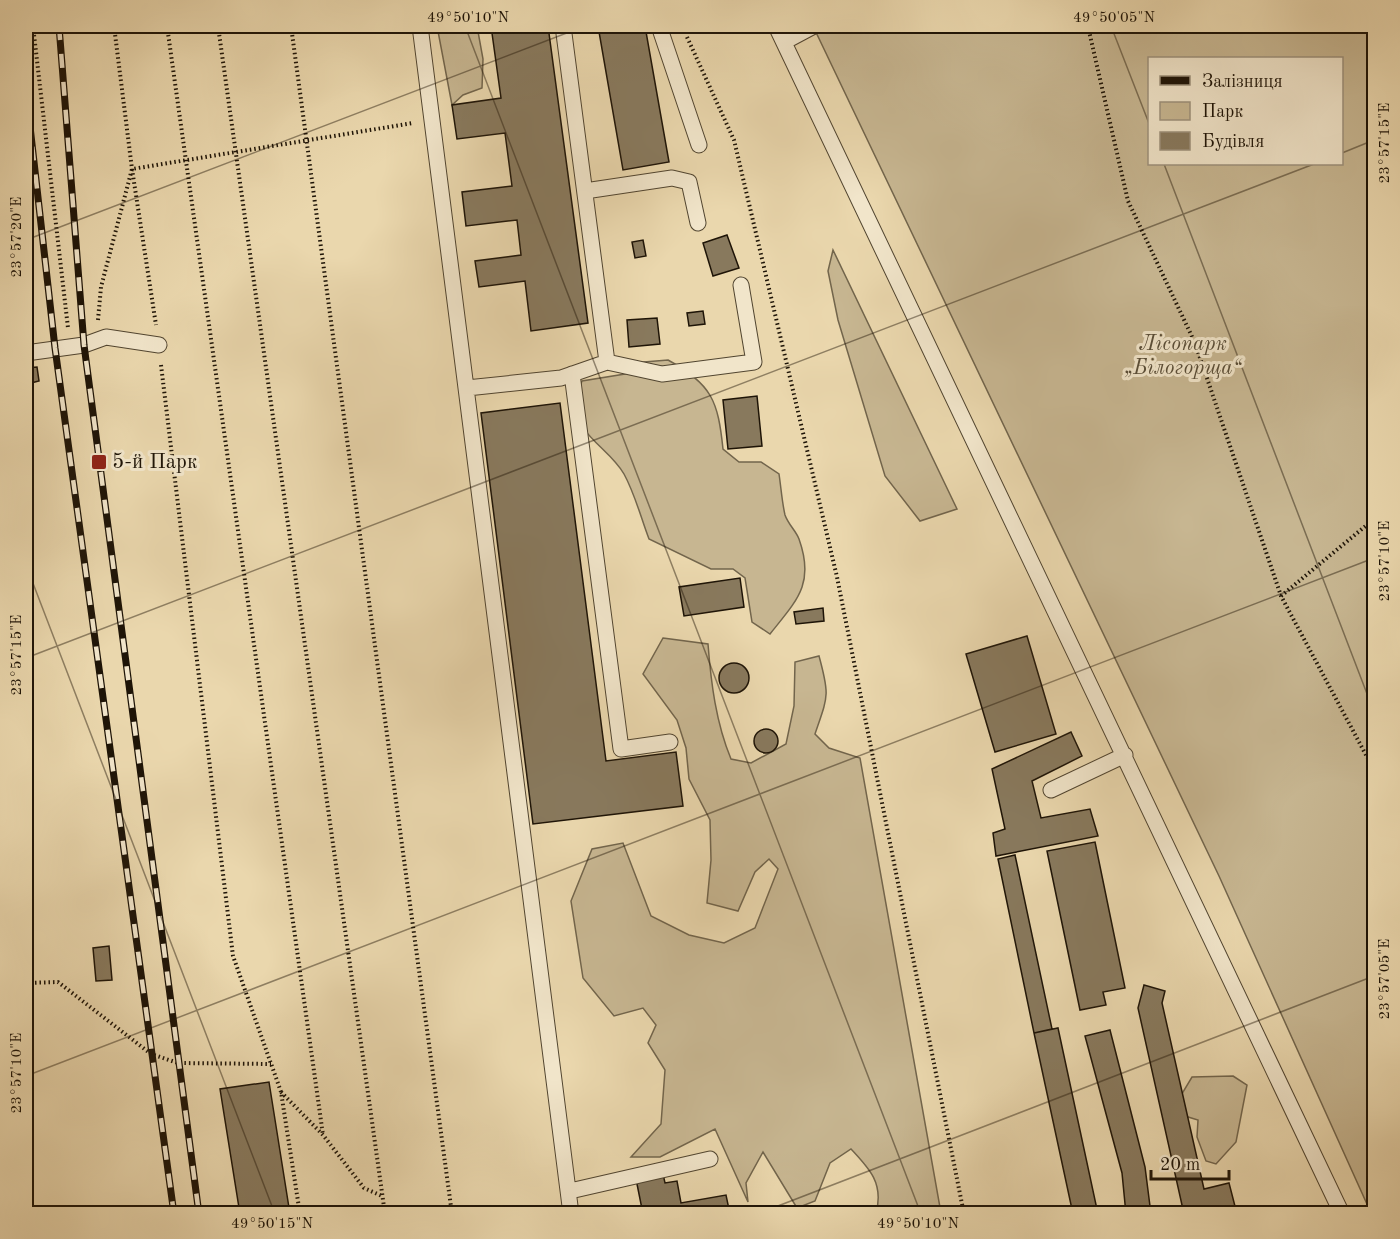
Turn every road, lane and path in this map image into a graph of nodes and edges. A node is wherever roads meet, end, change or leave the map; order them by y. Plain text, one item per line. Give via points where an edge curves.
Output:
1 (33, 26) edge
2 (114, 26) edge
3 (167, 26) edge
4 (218, 26) edge
5 (291, 26) edge
6 (420, 26) edge
7 (563, 26) edge
8 (659, 26) edge
9 (776, 26) edge
10 (814, 26) edge
11 (1091, 26) edge
12 (1372, 26) edge
13 (1374, 31) edge
14 (686, 36) dead end
15 (784, 42) junction
16 (431, 120) junction
17 (305, 141) junction
18 (699, 145) dead end
19 (235, 152) junction
20 (184, 161) junction
21 (132, 169) junction
22 (585, 191) junction
23 (698, 223) dead end
24 (741, 285) dead end
25 (97, 339) junction
26 (159, 345) junction
27 (70, 346) junction
28 (26, 353) edge
29 (607, 362) junction
30 (572, 374) junction
31 (467, 388) junction
32 (1374, 519) edge
33 (1281, 596) junction
34 (670, 742) dead end
35 (1125, 755) junction
36 (1374, 770) edge
37 (1051, 790) dead end
38 (26, 983) edge
39 (271, 1064) junction
40 (280, 1092) junction
41 (323, 1135) junction
42 (710, 1159) dead end
43 (570, 1191) junction
44 (382, 1196) junction
45 (300, 1214) edge
46 (385, 1214) edge
47 (452, 1214) edge
48 (571, 1214) edge
49 (964, 1214) edge
50 (1342, 1214) edge

1 - 27 path
2 - 21 path
3 - 20 path
4 - 19 path
5 - 17 path
6 - 16 lane
7 - 22 lane
8 - 18 lane
9 - 15 lane
10 - 15 lane
11 - 33 path via 1128,201 1196,344
12 - 13 path
14 - 49 path via 734,140 837,577
15 - 35 lane
16 - 17 path
16 - 31 lane
17 - 19 path
17 - 47 path
19 - 20 path
19 - 44 path
20 - 21 path
20 - 41 path
21 - 25 path via 101,287
21 - 26 path
22 - 23 lane via 672,178 689,182
22 - 29 lane
24 - 29 lane via 754,362 662,374
25 - 26 lane
25 - 27 lane
26 - 39 path via 232,956
27 - 28 lane
29 - 30 lane
30 - 31 lane
30 - 34 lane via 621,748
31 - 43 lane
32 - 33 path
33 - 36 path
35 - 37 lane
35 - 50 lane
38 - 39 path via 58,982 151,1054 178,1063
39 - 40 path
40 - 41 path
40 - 45 path
41 - 44 path via 364,1188
42 - 43 lane
43 - 48 lane
44 - 46 path

